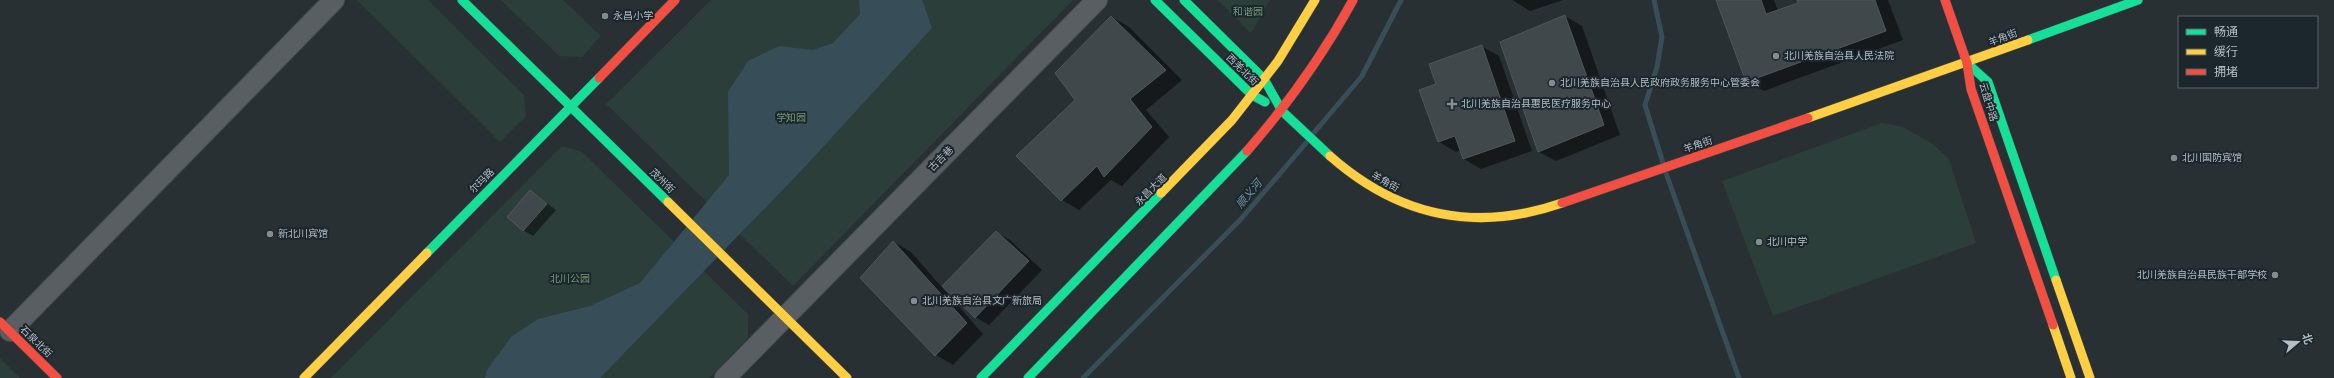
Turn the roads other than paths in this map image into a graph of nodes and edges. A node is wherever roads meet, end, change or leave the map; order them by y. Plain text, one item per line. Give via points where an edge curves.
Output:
1 (334, 0) edge
2 (462, 0) edge
3 (675, 0) edge
4 (1097, 0) edge
5 (1155, 0) edge
6 (1184, 0) edge
7 (1316, 0) edge
8 (1353, 0) edge
9 (1945, 0) edge
10 (2138, 0) edge
11 (1967, 63) junction
12 (1264, 79) junction
13 (1252, 95) junction
14 (570, 106) junction
15 (1282, 111) junction
16 (785, 317) junction
17 (5, 326) edge
18 (57, 378) edge
19 (304, 378) edge
20 (725, 378) edge
21 (847, 378) edge
22 (981, 378) edge
23 (1028, 378) edge
24 (2071, 378) edge
25 (2090, 378) edge

1 - 17 street
2 - 14 street, 茂州街
3 - 14 street, 尔玛路
4 - 16 street, 古吉巷
5 - 13 street, 西羌北街
6 - 12 street, 西羌北街
7 - 12 street, 永昌大道
8 - 15 street via 1338,30
9 - 11 street
10 - 11 street, 羊角街
11 - 15 street, 羊角街 via 1528,213 1498,218 1469,218 1411,207 1382,194 1332,159
11 - 24 street, 云盘中路 via 1971,89
11 - 25 street, 云盘中路 via 1988,82
12 - 13 street, 永昌大道
12 - 15 street, 西羌北街
13 - 15 street, 西羌北街
13 - 22 street, 永昌大道 via 1181,174
14 - 16 street, 茂州街
14 - 19 street, 尔玛路
15 - 23 street via 1256,144 1204,199
16 - 20 street, 古吉巷
16 - 21 street, 茂州街
17 - 18 street, 石泉北街

